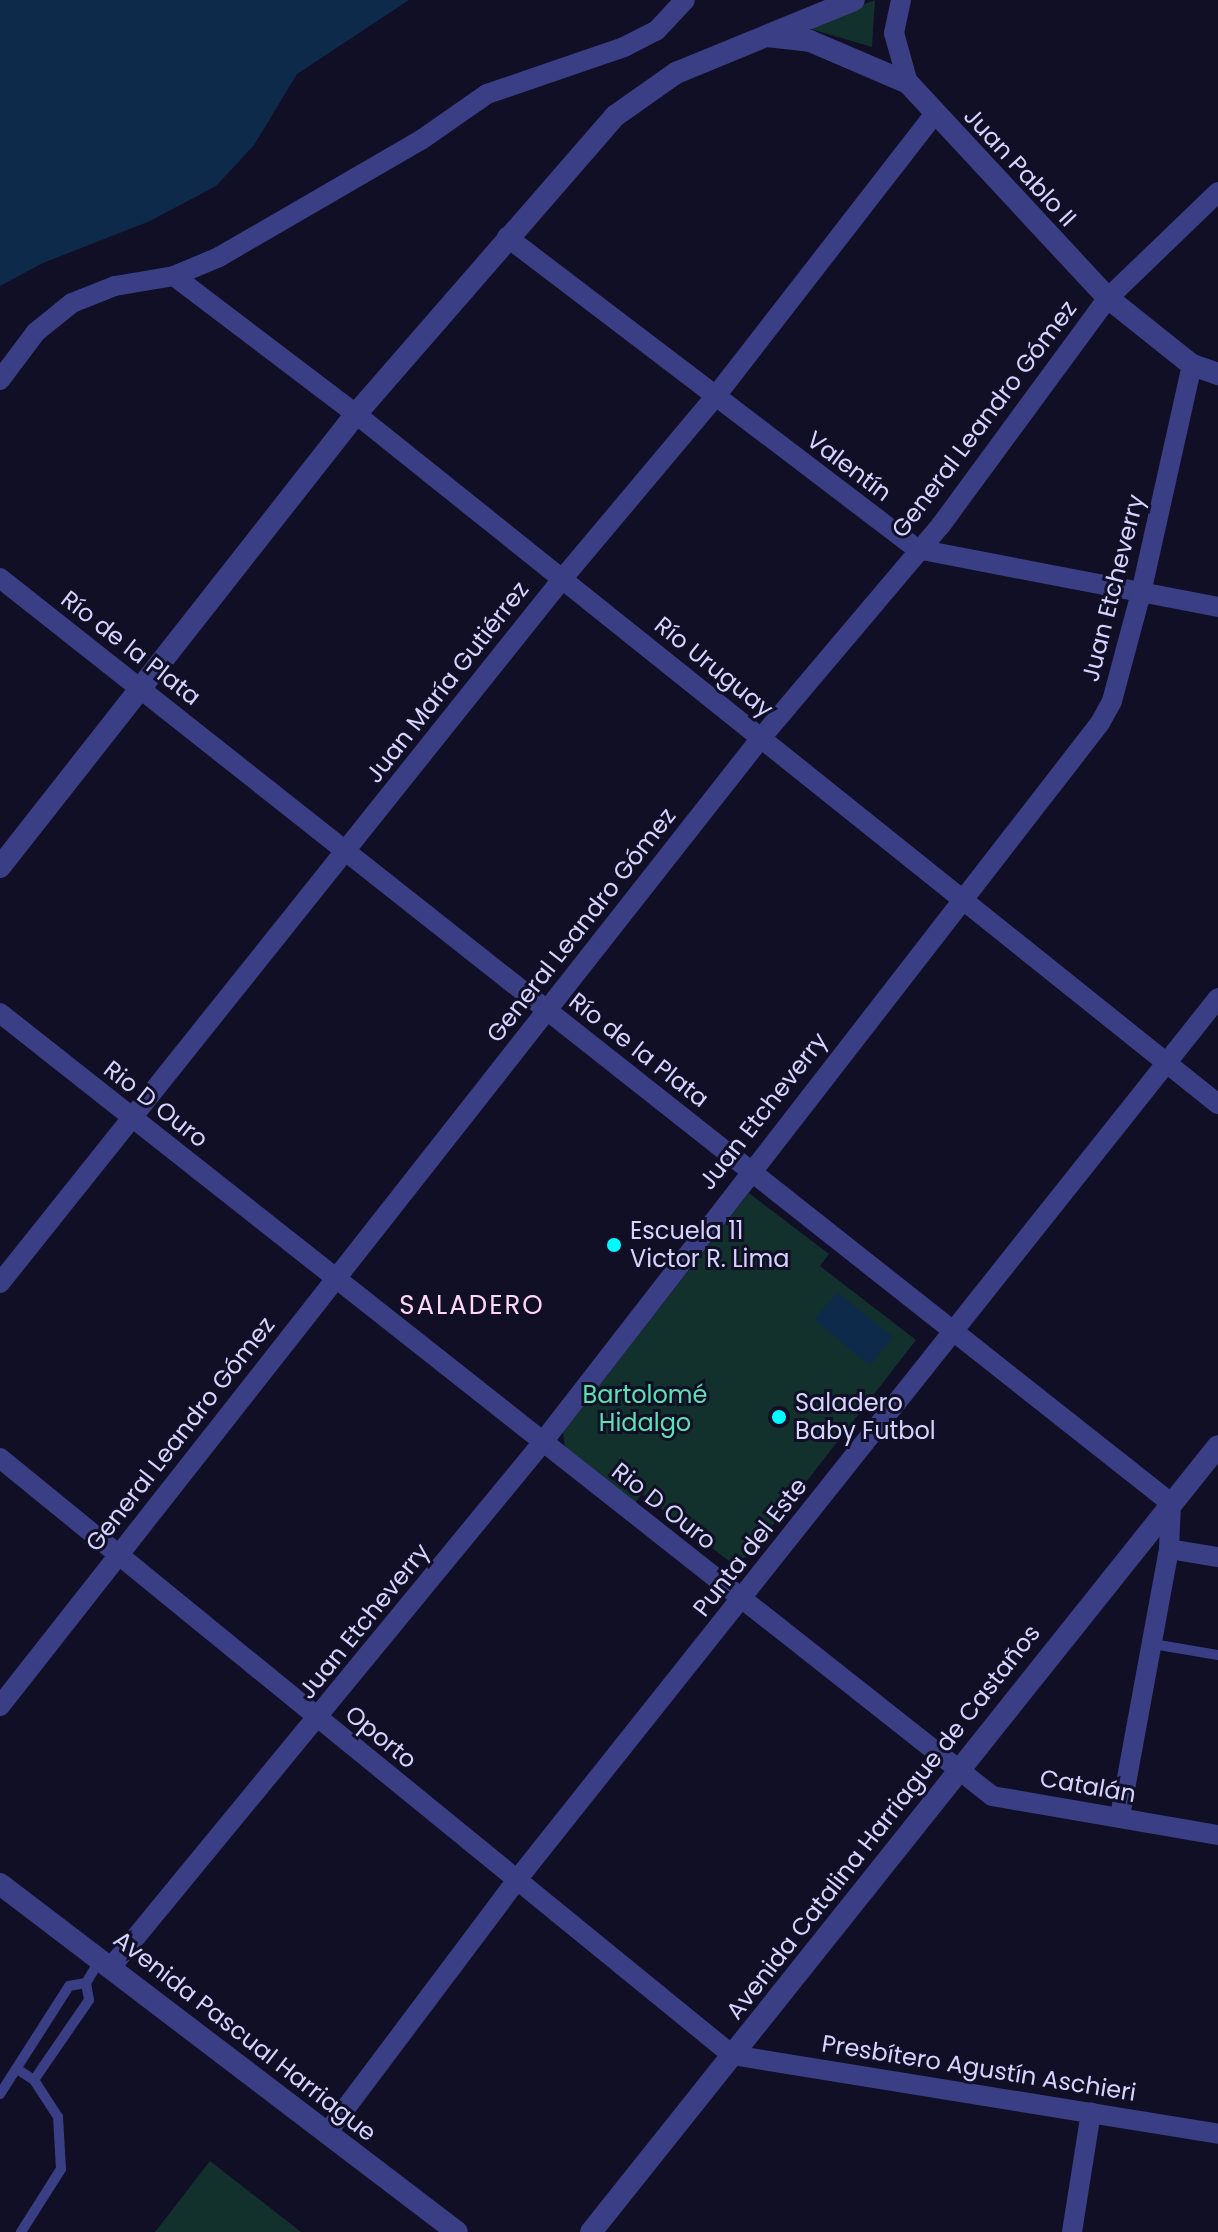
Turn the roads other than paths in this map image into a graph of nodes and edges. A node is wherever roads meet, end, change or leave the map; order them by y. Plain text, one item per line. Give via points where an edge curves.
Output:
1 (685, 0) edge
2 (854, 0) edge
3 (901, 0) edge
4 (764, 35) junction
5 (908, 83) junction
6 (935, 113) junction
7 (1218, 192) edge
8 (507, 237) junction
9 (174, 276) junction
10 (1108, 298) junction
11 (1192, 365) junction
12 (1218, 374) edge
13 (0, 380) edge
14 (715, 397) junction
15 (356, 414) junction
16 (917, 549) junction
17 (0, 578) edge
18 (563, 578) junction
19 (1141, 593) junction
20 (1218, 607) edge
21 (140, 689) junction
22 (761, 738) junction
23 (346, 851) junction
24 (0, 867) edge
25 (962, 895) junction
26 (1218, 998) edge
27 (547, 1010) junction
28 (0, 1013) edge
29 (1167, 1062) junction
30 (1218, 1104) edge
31 (134, 1119) junction
32 (750, 1171) junction
33 (336, 1280) junction
34 (0, 1283) edge
35 (953, 1331) junction
36 (542, 1443) junction
37 (1218, 1446) edge
38 (0, 1458) edge
39 (1171, 1503) junction
40 (1169, 1549) junction
41 (118, 1554) junction
42 (1218, 1557) edge
43 (741, 1601) junction
44 (1153, 1644) junction
45 (1218, 1655) edge
46 (0, 1706) edge
47 (318, 1719) junction
48 (957, 1772) junction
49 (1120, 1817) junction
50 (1218, 1835) edge
51 (516, 1881) junction
52 (0, 1884) edge
53 (107, 1962) junction
54 (86, 1983) junction
55 (732, 2055) junction
56 (17, 2069) junction
57 (34, 2080) junction
58 (0, 2094) edge
59 (1091, 2112) junction
60 (327, 2133) junction
61 (1218, 2134) edge
62 (21, 2232) edge
63 (457, 2232) edge
64 (591, 2232) edge
65 (1072, 2232) edge

1 - 9 street via 656,31 487,94 421,140 219,257
2 - 4 street
3 - 5 street via 894,33
4 - 5 street, Juan Pablo II via 810,41
4 - 8 street via 648,89 615,116
5 - 6 street, Juan Pablo II
6 - 10 street, Juan Pablo II
6 - 14 street, Juan María Gutiérrez
7 - 10 street, General Leandro Gómez
8 - 14 street, Valentín
8 - 15 street
9 - 13 street via 115,286 72,303 36,332
9 - 15 street, Río Uruguay
10 - 11 street, Juan Pablo II
10 - 16 street, General Leandro Gómez via 941,525
11 - 12 street, Juan Pablo II
11 - 19 street, Juan Etcheverry
14 - 16 street, Valentín
14 - 18 street, Juan María Gutiérrez
15 - 18 street, Río Uruguay
15 - 21 street
16 - 19 street, Valentín
16 - 22 street, General Leandro Gómez
17 - 21 street, Río de la Plata
18 - 22 street, Río Uruguay
18 - 23 street, Juan María Gutiérrez
19 - 20 street, Valentín
19 - 25 street, Juan Etcheverry via 1112,701 1100,723
21 - 23 street, Río de la Plata
21 - 24 street
22 - 25 street, Río Uruguay
22 - 27 street, General Leandro Gómez
23 - 27 street, Río de la Plata
23 - 31 street, Juan María Gutiérrez
25 - 29 street, Río Uruguay
25 - 32 street, Juan Etcheverry
26 - 29 street, Punta del Este
27 - 32 street, Río de la Plata
27 - 33 street, General Leandro Gómez
28 - 31 street, Rio D Ouro
29 - 30 street, Río Uruguay
29 - 35 street, Punta del Este
31 - 33 street, Rio D Ouro
31 - 34 street, Juan María Gutiérrez
32 - 35 street, Río de la Plata
32 - 36 street, Juan Etcheverry
33 - 36 street, Rio D Ouro
33 - 41 street, General Leandro Gómez
35 - 39 street, Río de la Plata
35 - 43 street, Punta del Este
36 - 43 street, Rio D Ouro
36 - 47 street, Juan Etcheverry
37 - 39 street, Avenida Catalina Harriague de Castaños
38 - 41 street, Oporto
39 - 40 street
39 - 48 street, Avenida Catalina Harriague de Castaños
40 - 42 street
40 - 44 street
41 - 46 street, General Leandro Gómez
41 - 47 street, Oporto
43 - 48 street, Rio D Ouro
43 - 51 street, Punta del Este
44 - 45 lane
44 - 49 street
47 - 51 street, Oporto
47 - 53 street, Juan Etcheverry
48 - 49 street, Catalán via 992,1796
48 - 55 street, Avenida Catalina Harriague de Castaños
49 - 50 street, Catalán
51 - 55 street, Oporto
51 - 60 street, Punta del Este
52 - 53 street, Avenida Pascual Harriague
53 - 54 lane
53 - 60 street, Avenida Pascual Harriague
54 - 56 lane via 69,1986
54 - 57 lane via 89,2000
55 - 59 street, Presbítero Agustín Aschieri
55 - 64 street, Avenida Catalina Harriague de Castaños
56 - 57 lane
56 - 58 lane
57 - 62 lane via 58,2117 61,2169
59 - 61 street, Presbítero Agustín Aschieri
59 - 65 street
60 - 63 street, Avenida Pascual Harriague

